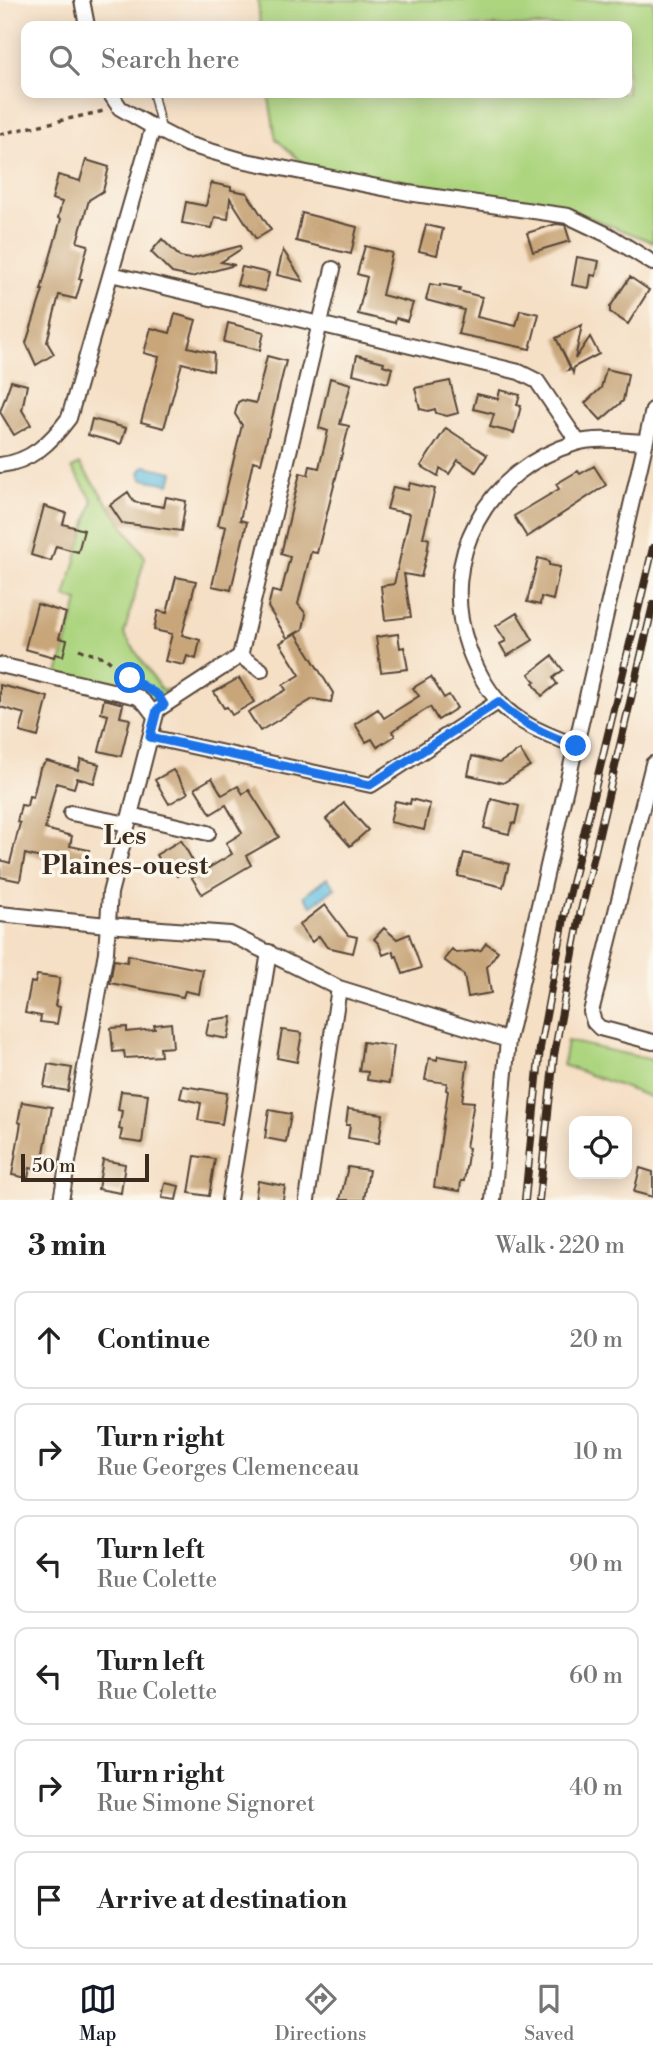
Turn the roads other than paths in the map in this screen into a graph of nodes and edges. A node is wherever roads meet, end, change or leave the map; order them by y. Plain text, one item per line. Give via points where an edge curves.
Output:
1 (82, 0) edge
2 (86, 21) edge
3 (113, 98) edge
4 (154, 98) edge
5 (158, 130) junction
6 (653, 262) edge
7 (332, 269) dead end
8 (111, 274) junction
9 (320, 323) junction
10 (653, 410) edge
11 (578, 442) junction
12 (645, 442) junction
13 (0, 466) edge
14 (240, 656) junction
15 (0, 664) edge
16 (261, 670) dead end
17 (498, 702) junction
18 (155, 716) junction
19 (150, 737) junction
20 (576, 746) junction
21 (653, 764) edge
22 (71, 813) dead end
23 (129, 820) junction
24 (208, 833) dead end
25 (0, 914) edge
26 (107, 925) junction
27 (269, 953) junction
28 (339, 988) junction
29 (508, 1040) junction
30 (653, 1042) edge
31 (61, 1200) edge
32 (229, 1200) edge
33 (307, 1200) edge
34 (493, 1200) edge

1 - 2 street
3 - 5 street via 120,108
4 - 5 lane
5 - 6 street via 186,144 241,160 408,193 568,216
5 - 8 street
7 - 9 street
8 - 9 street
8 - 13 street via 69,418 32,456
9 - 11 street via 528,376 537,381
9 - 14 street
10 - 12 street
11 - 12 street
11 - 17 street via 540,458 510,478 473,525 461,563 458,600 463,633 476,668
12 - 20 street
14 - 16 street
14 - 18 street via 157,710
15 - 18 street via 138,697
17 - 19 street via 370,785
17 - 20 street via 515,718
18 - 19 street
19 - 23 street
20 - 29 street
21 - 30 street via 591,1012 600,1028
22 - 23 street
23 - 24 street
23 - 26 street via 110,893
25 - 26 street
26 - 27 street via 230,934
26 - 31 street
27 - 28 street
27 - 32 street
28 - 29 street
28 - 33 street
29 - 34 street

